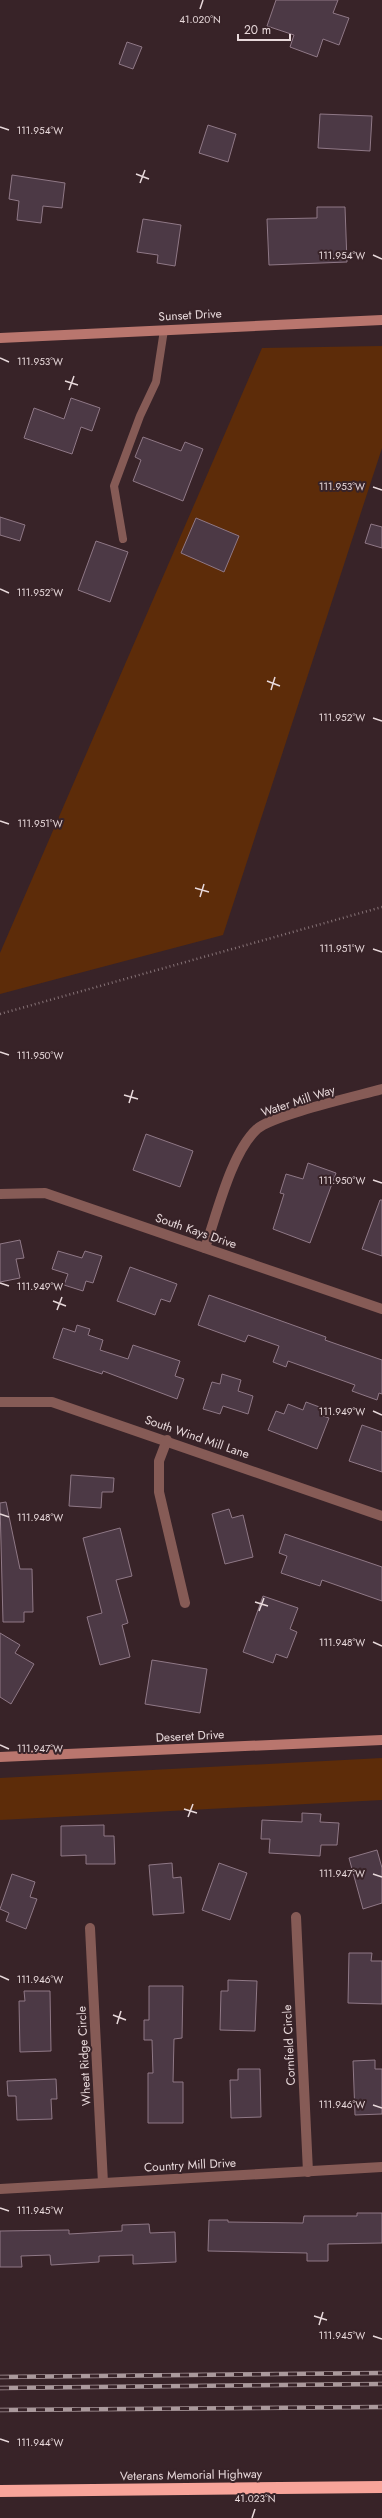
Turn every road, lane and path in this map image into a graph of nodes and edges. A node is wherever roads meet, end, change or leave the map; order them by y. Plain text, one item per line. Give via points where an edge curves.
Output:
1 (382, 320) edge
2 (164, 330) junction
3 (0, 338) edge
4 (123, 539) dead end
5 (382, 907) edge
6 (0, 1014) edge
7 (382, 1089) edge
8 (0, 1194) edge
9 (205, 1248) junction
10 (382, 1309) edge
11 (0, 1402) edge
12 (166, 1440) junction
13 (382, 1516) edge
14 (185, 1603) dead end
15 (382, 1740) edge
16 (0, 1757) edge
17 (296, 1917) dead end
18 (90, 1928) dead end
19 (382, 2167) edge
20 (308, 2172) junction
21 (103, 2183) junction
22 (0, 2189) edge
23 (382, 2487) edge
24 (0, 2491) edge

1 - 2 main road, Sunset Drive
2 - 3 main road, Sunset Drive
2 - 4 lane via 156,382 140,416 114,486
5 - 6 path
7 - 9 street, Water Mill Way via 281,1118 258,1128 239,1152
8 - 9 street, South Kays Drive via 44,1193
9 - 10 street, South Kays Drive
11 - 12 street, South Wind Mill Lane via 52,1402
12 - 13 street, South Wind Mill Lane
12 - 14 street via 159,1461 159,1492
15 - 16 main road, Deseret Drive
17 - 20 street, Cornfield Circle
18 - 21 street, Wheat Ridge Circle
19 - 20 street, Country Mill Drive
20 - 21 street, Country Mill Drive
21 - 22 street, Country Mill Drive
23 - 24 highway, Veterans Memorial Highway

